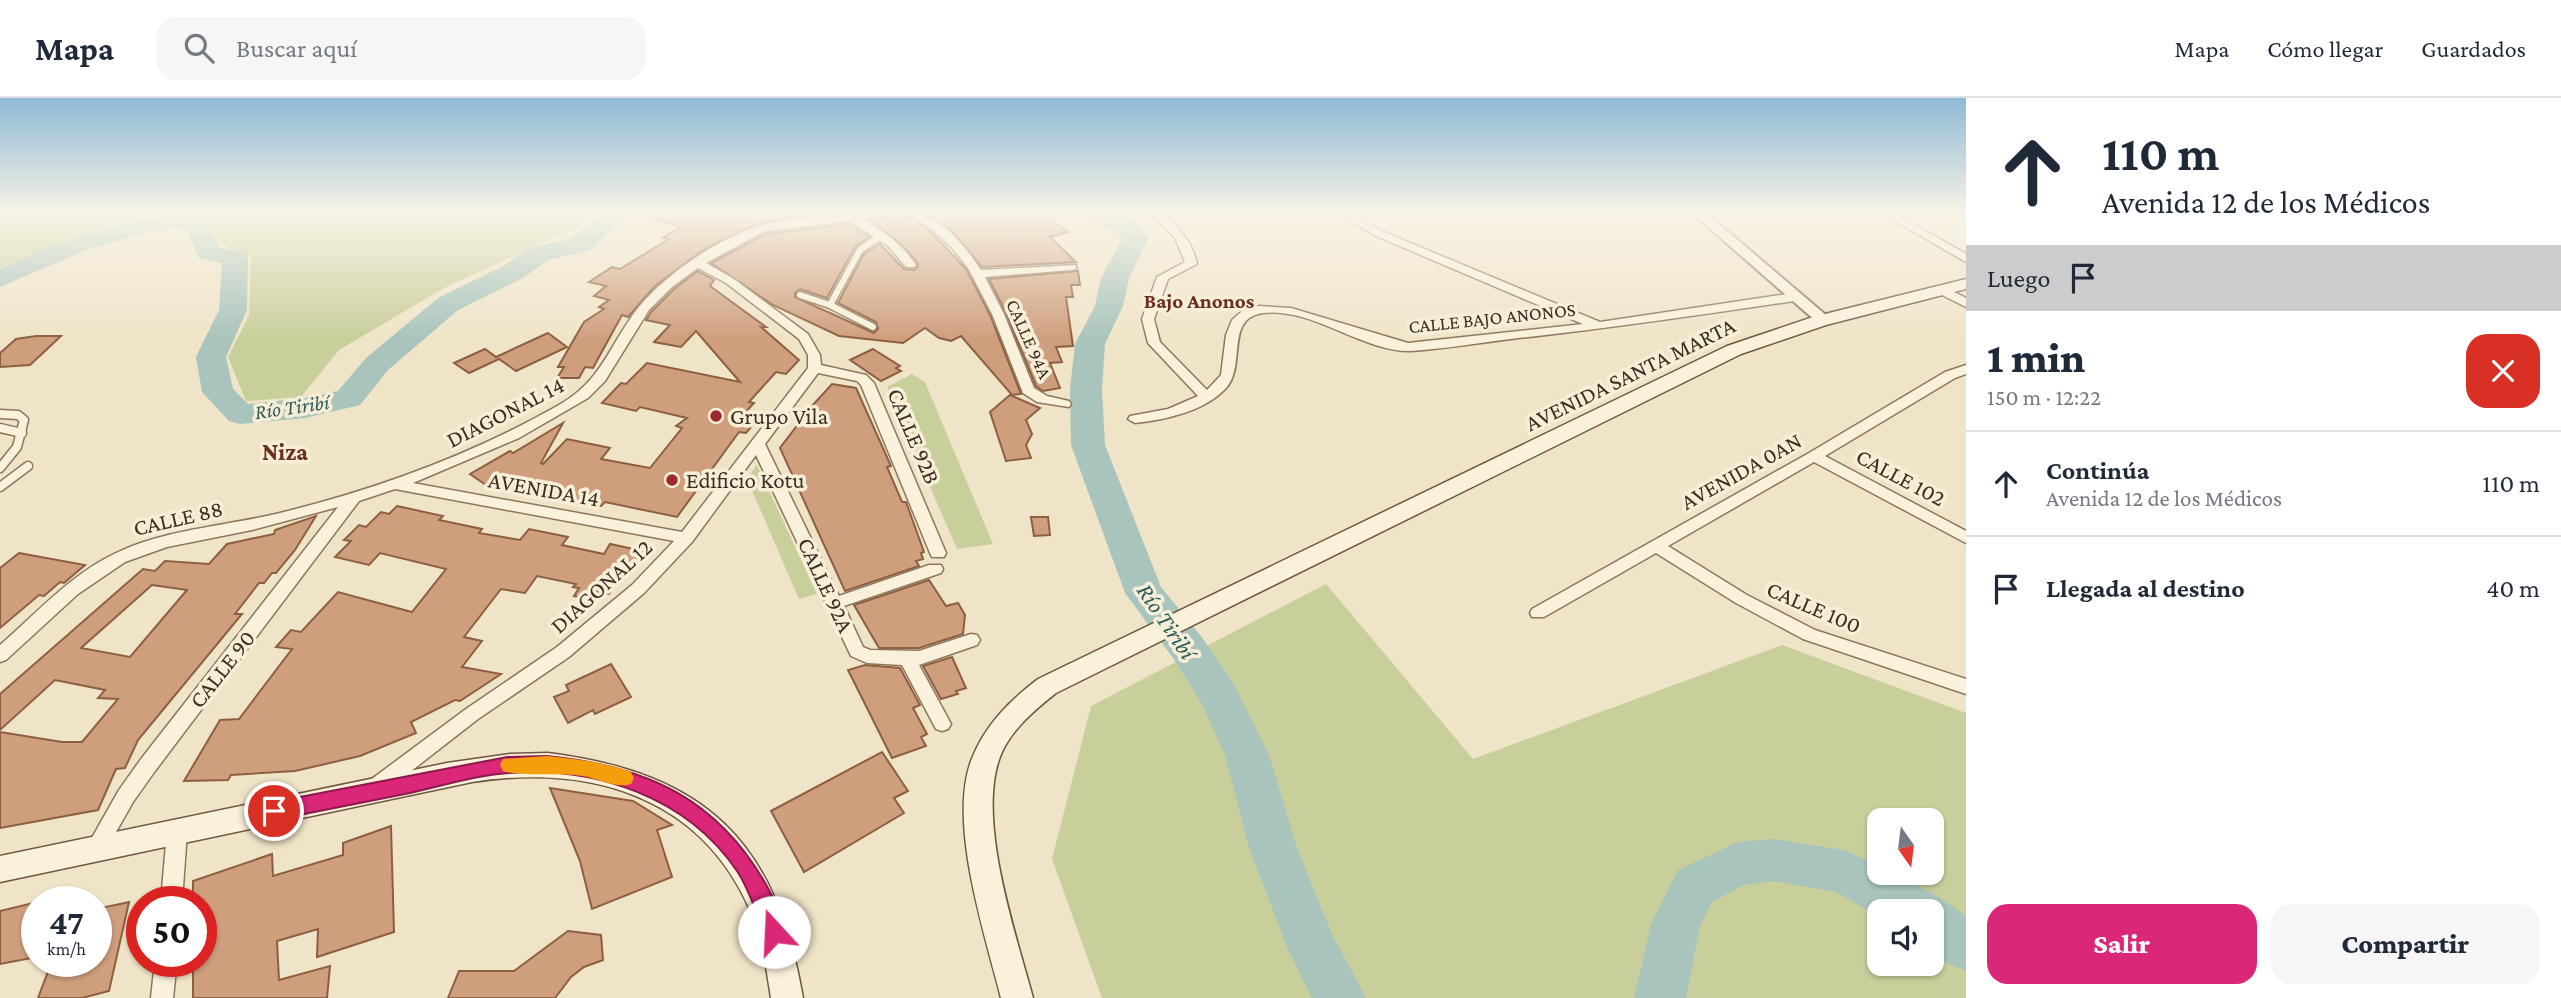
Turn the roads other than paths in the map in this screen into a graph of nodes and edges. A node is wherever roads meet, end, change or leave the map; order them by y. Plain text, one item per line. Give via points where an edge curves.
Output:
1 (711, 255) edge
2 (857, 255) edge
3 (904, 255) edge
4 (963, 255) edge
5 (1191, 255) edge
6 (1430, 255) edge
7 (1746, 255) edge
8 (699, 264) junction
9 (910, 265) dead end
10 (1072, 267) dead end
11 (979, 274) junction
12 (1966, 284) edge
13 (1942, 290) junction
14 (800, 295) dead end
15 (1794, 297) junction
16 (1966, 303) edge
17 (830, 305) junction
18 (1822, 319) junction
19 (1598, 326) junction
20 (873, 327) dead end
21 (815, 368) junction
22 (1966, 369) edge
23 (1205, 396) junction
24 (1064, 404) dead end
25 (0, 414) edge
26 (1135, 419) dead end
27 (0, 428) edge
28 (22, 433) junction
29 (758, 444) junction
30 (1814, 456) junction
31 (28, 466) dead end
32 (0, 468) edge
33 (394, 485) junction
34 (0, 487) edge
35 (356, 495) junction
36 (687, 538) junction
37 (1966, 538) edge
38 (1655, 545) junction
39 (835, 603) junction
40 (1538, 613) dead end
41 (971, 640) dead end
42 (0, 655) edge
43 (907, 659) junction
44 (1966, 687) edge
45 (942, 724) dead end
46 (371, 790) junction
47 (177, 832) junction
48 (96, 849) junction
49 (0, 869) edge
50 (172, 886) edge
51 (164, 977) edge
52 (162, 998) edge
53 (787, 998) edge
54 (1017, 998) edge

1 - 8 street, DIAGONAL 14
2 - 17 lane
3 - 9 street
4 - 11 street, CALLE 94A
5 - 23 street via 1191,264 1163,277 1147,319 1154,344
6 - 19 street
7 - 15 street
8 - 21 street via 730,281 804,337
8 - 33 street, DIAGONAL 14 via 644,307 605,371 580,398 484,450
10 - 11 street
11 - 24 street, CALLE 94A via 1028,390
12 - 13 main road, AVENIDA SANTA MARTA
13 - 16 street
13 - 18 main road, AVENIDA SANTA MARTA
14 - 17 lane
15 - 18 street
15 - 19 street, CALLE BAJO ANONOS
17 - 20 lane
18 - 54 main road, AVENIDA SANTA MARTA via 1734,350 1047,686 1020,706 998,733 983,764 976,802 983,854
19 - 23 street, CALLE BAJO ANONOS via 1408,347 1381,343 1292,312 1260,309 1236,322 1228,375
21 - 29 street, DIAGONAL 12
21 - 39 street, CALLE 92B via 867,383 937,561
22 - 30 street, AVENIDA 0AN
23 - 26 street, CALLE BAJO ANONOS via 1162,416
25 - 28 lane via 24,420
27 - 28 lane
28 - 32 lane
29 - 36 street, DIAGONAL 12
29 - 39 street, CALLE 92A
30 - 37 street, CALLE 102
30 - 38 street, AVENIDA 0AN
31 - 34 lane
33 - 35 street, DIAGONAL 14
33 - 36 street, AVENIDA 14
35 - 42 street, CALLE 88 via 252,525 136,550 93,575
35 - 48 street, CALLE 90 via 148,765
36 - 46 street, DIAGONAL 12 via 638,589 563,652
38 - 40 street, AVENIDA 0AN
38 - 44 street, CALLE 100 via 1774,618 1835,644
39 - 43 street, CALLE 92A via 857,651
41 - 43 street
43 - 45 street
46 - 47 main road
46 - 53 main road via 507,765 547,764 621,776 663,793 711,826 744,864 769,912
47 - 48 main road
47 - 50 street
48 - 49 main road
51 - 52 street

